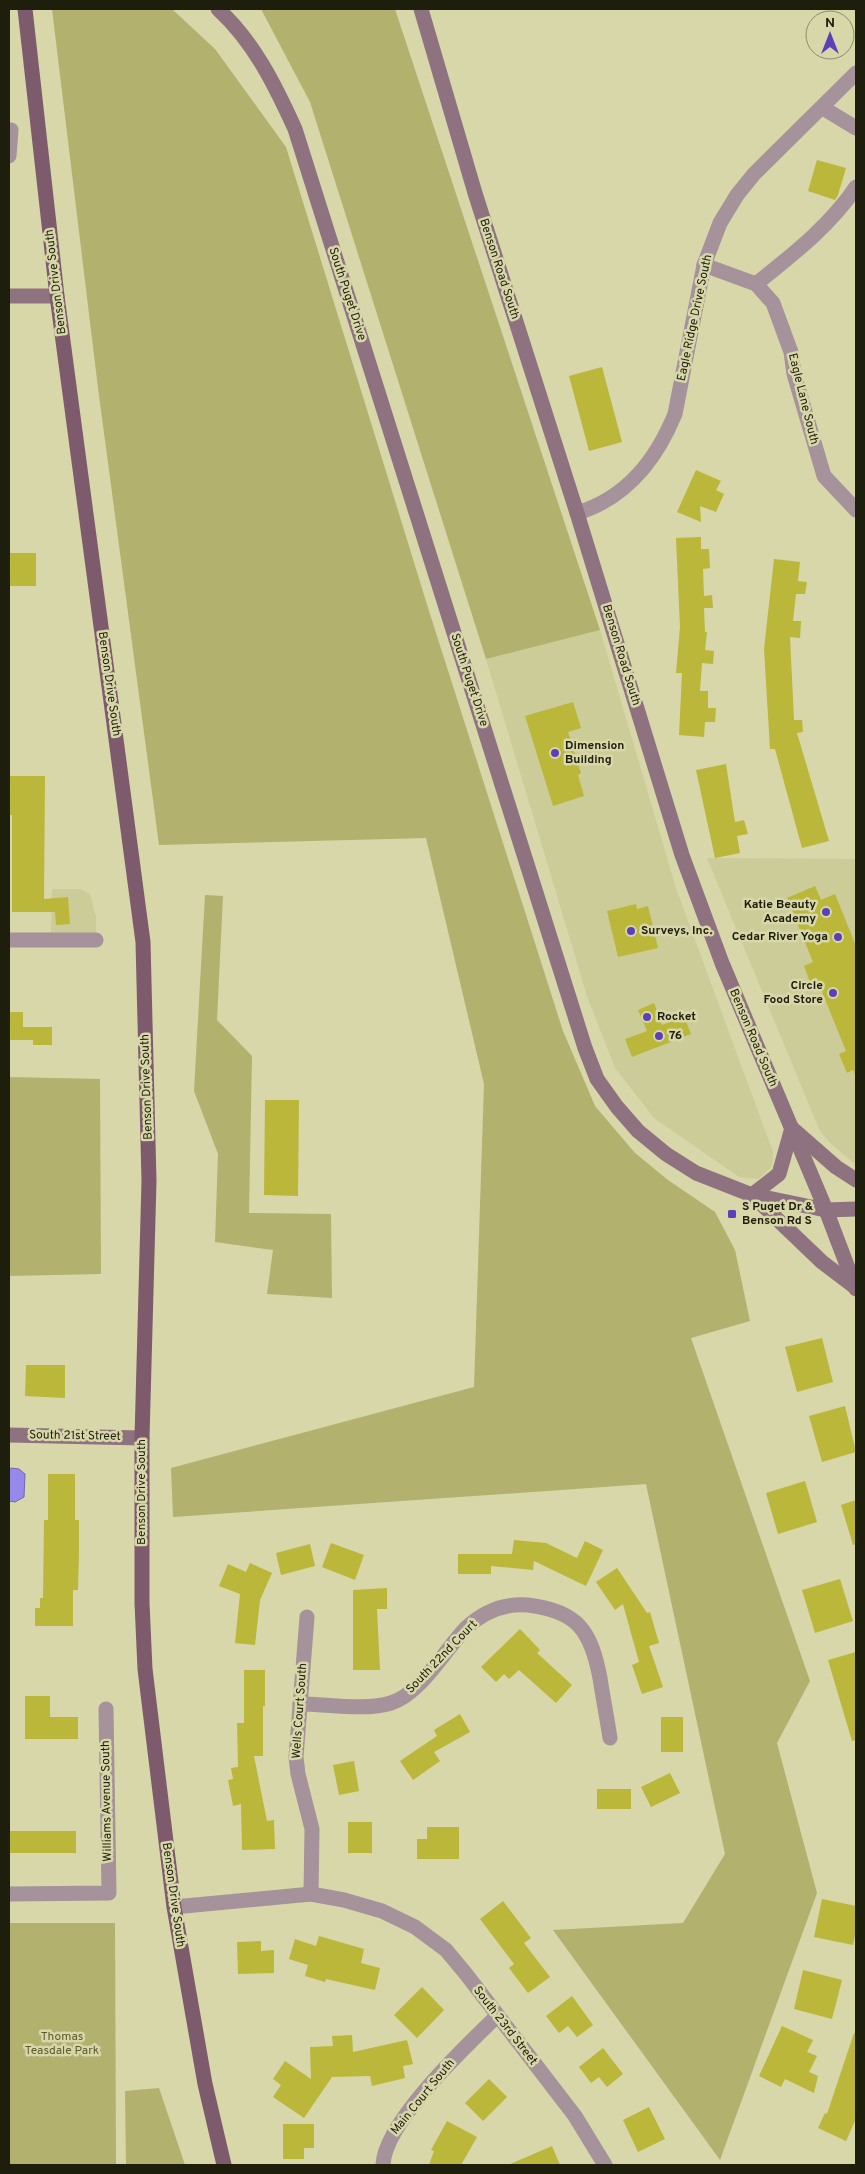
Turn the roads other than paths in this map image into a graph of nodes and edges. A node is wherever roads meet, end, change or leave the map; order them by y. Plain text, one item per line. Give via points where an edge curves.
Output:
1 (218, 9) edge
2 (421, 9) edge
3 (26, 10) edge
4 (856, 73) edge
5 (823, 108) junction
6 (856, 128) edge
7 (11, 130) dead end
8 (9, 156) edge
9 (856, 187) edge
10 (704, 265) junction
11 (756, 284) junction
12 (9, 296) edge
13 (58, 296) junction
14 (856, 510) edge
15 (577, 513) junction
16 (9, 940) edge
17 (96, 940) dead end
18 (792, 1128) junction
19 (856, 1180) edge
20 (752, 1195) junction
21 (856, 1209) edge
22 (826, 1210) junction
23 (856, 1287) edge
24 (9, 1435) edge
25 (142, 1438) junction
26 (307, 1617) dead end
27 (300, 1704) junction
28 (106, 1709) dead end
29 (610, 1738) dead end
30 (9, 1894) edge
31 (310, 1894) junction
32 (174, 1907) junction
33 (497, 2016) junction
34 (224, 2165) edge
35 (383, 2165) edge
36 (605, 2165) edge

1 - 20 street, South Puget Drive via 237,27 260,60 295,129 597,1079 638,1131 666,1154 696,1173
2 - 15 street, Benson Road South via 475,193
3 - 13 main road, Benson Drive South
4 - 5 street, Eagle Ridge Drive South
5 - 6 street
5 - 10 street, Eagle Ridge Drive South via 754,174 737,195 720,223
7 - 8 street
9 - 11 street via 844,205 807,242
10 - 11 street, Eagle Lane South
10 - 15 street, Eagle Ridge Drive South via 675,414 666,435 655,456 621,492
11 - 14 street, Eagle Lane South via 773,303 784,326 824,476
12 - 13 street
13 - 25 main road, Benson Drive South via 143,942 149,1181
15 - 18 street, Benson Road South via 682,855 722,963
16 - 17 street
18 - 19 street via 836,1167
18 - 20 street via 779,1174
18 - 22 street, Benson Road South
20 - 22 street, South Puget Drive
20 - 23 street via 822,1262
21 - 22 street, South Puget Drive
22 - 23 street, Benson Road South
24 - 25 street, South 21st Street
25 - 32 main road, Benson Drive South via 145,1669
26 - 27 street, Wells Court South
27 - 29 street, South 22nd Court via 372,1706 391,1703 415,1686 467,1627 485,1613 504,1606 524,1605 564,1614 589,1638 595,1654
27 - 31 street, Wells Court South via 296,1757 312,1829
28 - 30 street, Williams Avenue South via 109,1892
31 - 32 street, South 23rd Street
31 - 33 street, South 23rd Street via 382,1911 415,1927 446,1950
32 - 34 main road, Benson Drive South via 205,2084
33 - 35 street, Main Court South via 447,2064 388,2141
33 - 36 street, South 23rd Street via 575,2116

